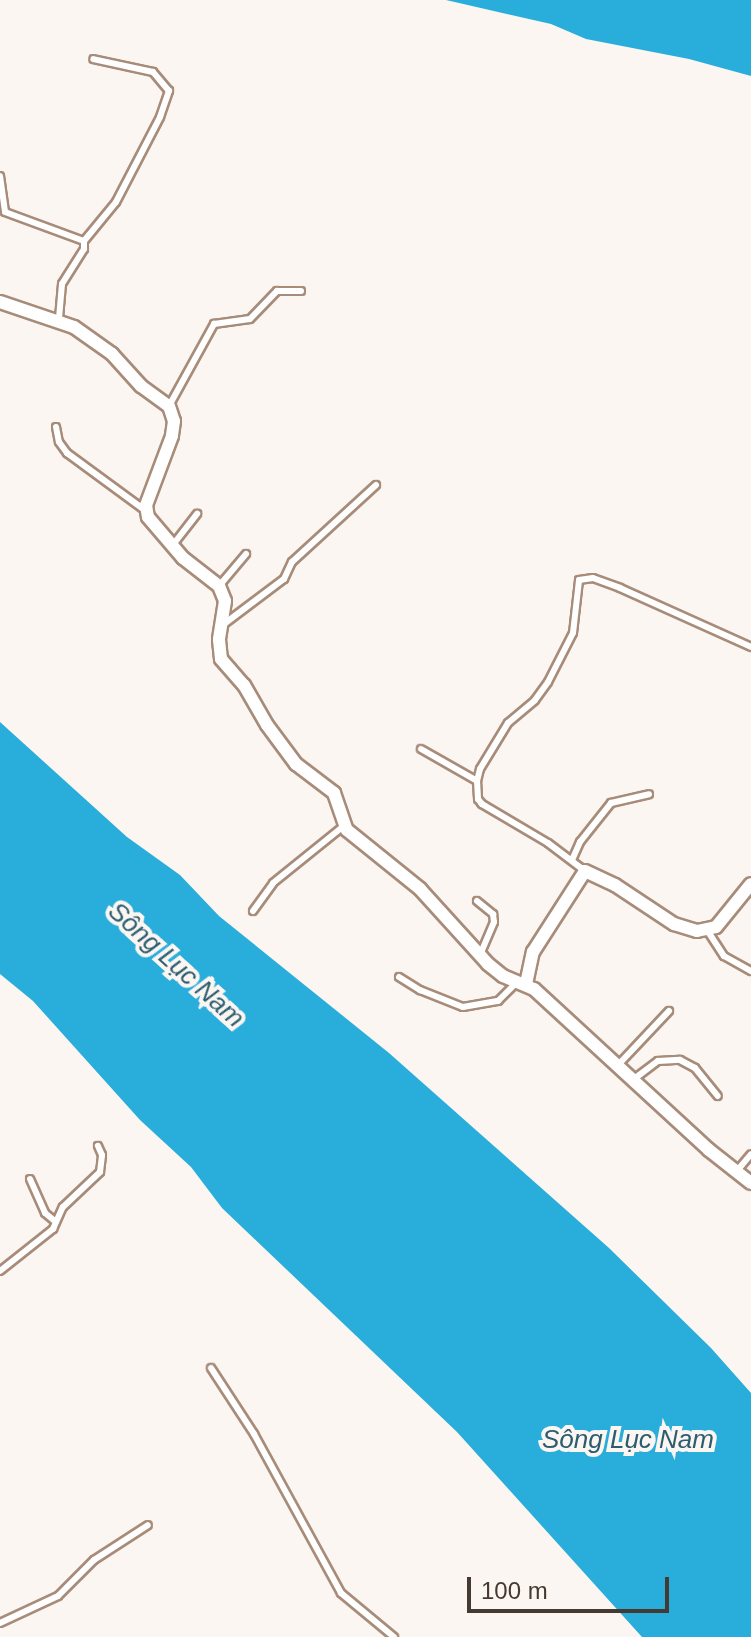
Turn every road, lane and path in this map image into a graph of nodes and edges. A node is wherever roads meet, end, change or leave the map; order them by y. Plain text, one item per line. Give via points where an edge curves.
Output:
1 (93, 59) dead end
2 (0, 176) edge
3 (84, 241) junction
4 (301, 291) dead end
5 (0, 302) edge
6 (59, 321) junction
7 (169, 406) junction
8 (56, 427) dead end
9 (376, 485) dead end
10 (146, 511) junction
11 (197, 514) dead end
12 (172, 546) junction
13 (246, 554) dead end
14 (219, 586) junction
15 (221, 626) junction
16 (751, 647) edge
17 (421, 749) dead end
18 (477, 781) junction
19 (649, 794) dead end
20 (345, 825) junction
21 (572, 860) junction
22 (585, 871) junction
23 (751, 884) edge
24 (477, 901) dead end
25 (253, 911) dead end
26 (707, 930) junction
27 (480, 955) junction
28 (751, 971) edge
29 (399, 977) dead end
30 (522, 982) junction
31 (669, 1011) dead end
32 (619, 1064) junction
33 (634, 1079) junction
34 (718, 1096) dead end
35 (98, 1146) dead end
36 (751, 1154) edge
37 (736, 1172) junction
38 (30, 1179) dead end
39 (751, 1183) edge
40 (56, 1222) junction
41 (0, 1271) edge
42 (211, 1368) dead end
43 (148, 1525) dead end
44 (0, 1623) edge
45 (394, 1637) edge

1 - 3 lane via 153,72 169,91 116,202
2 - 3 lane via 5,212
3 - 6 lane via 62,284
4 - 7 lane via 277,291 250,319 214,324
5 - 6 street
6 - 7 street via 112,354 141,386
7 - 10 street via 172,436
8 - 10 lane via 67,453
9 - 15 lane via 292,562 284,579
10 - 12 street
11 - 12 lane
12 - 14 street
13 - 14 lane
14 - 15 street via 225,601
15 - 20 street via 221,659 296,764 334,793
16 - 18 lane via 620,588 581,578 573,633 548,682 508,723
17 - 18 lane
18 - 21 lane via 482,804
19 - 21 lane via 611,803
20 - 25 lane via 273,883
20 - 27 street via 420,889
21 - 22 lane
22 - 26 street via 674,924
22 - 30 street via 533,952
23 - 26 street via 722,922
24 - 27 lane via 493,914 494,922
26 - 28 lane via 724,956
27 - 30 street via 499,973
29 - 30 lane via 446,1001 476,1007 498,1001
30 - 32 street
31 - 32 lane
32 - 33 street
33 - 34 lane via 658,1061 680,1060 695,1068
33 - 37 street
35 - 40 lane via 100,1172 63,1207
36 - 37 lane
37 - 39 street
38 - 40 lane via 45,1213
40 - 41 lane
42 - 45 lane via 254,1434 341,1593
43 - 44 lane via 94,1560 58,1596

